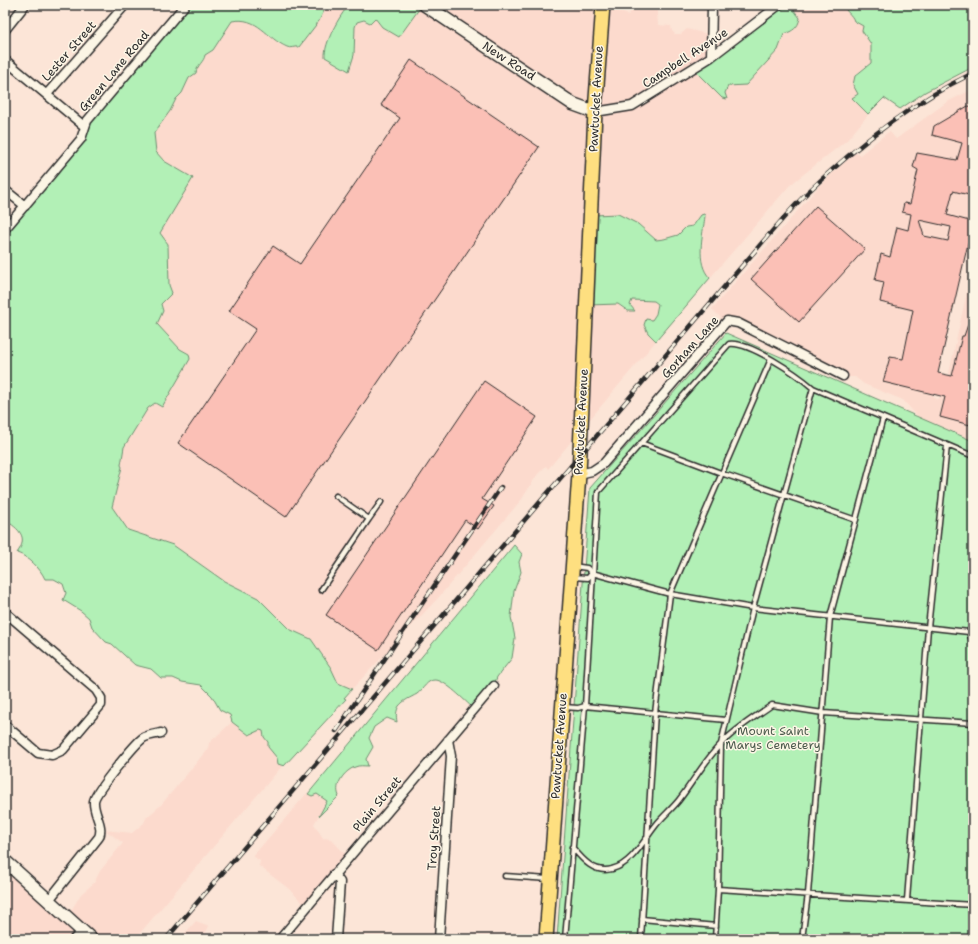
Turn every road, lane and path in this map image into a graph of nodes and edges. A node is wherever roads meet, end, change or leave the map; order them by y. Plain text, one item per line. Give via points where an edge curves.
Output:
1 (25, 5) edge
2 (125, 5) edge
3 (185, 5) edge
4 (425, 5) edge
5 (603, 5) edge
6 (712, 5) edge
7 (779, 5) edge
8 (5, 30) edge
9 (711, 57) junction
10 (5, 60) edge
11 (47, 94) junction
12 (595, 112) junction
13 (84, 126) junction
14 (5, 190) edge
15 (24, 206) junction
16 (5, 229) edge
17 (771, 359) junction
18 (843, 376) dead end
19 (813, 388) junction
20 (883, 418) junction
21 (641, 443) junction
22 (947, 446) junction
23 (973, 456) edge
24 (721, 473) junction
25 (579, 474) junction
26 (336, 496) dead end
27 (784, 496) junction
28 (380, 502) dead end
29 (369, 519) junction
30 (856, 520) junction
31 (572, 571) junction
32 (592, 573) junction
33 (321, 590) dead end
34 (670, 594) junction
35 (754, 608) junction
36 (5, 612) edge
37 (830, 617) junction
38 (973, 626) edge
39 (928, 628) junction
40 (969, 632) junction
41 (973, 644) edge
42 (494, 686) dead end
43 (585, 706) junction
44 (562, 707) junction
45 (655, 713) junction
46 (823, 713) junction
47 (922, 718) junction
48 (726, 720) junction
49 (973, 723) edge
50 (5, 725) edge
51 (161, 733) dead end
52 (448, 740) junction
53 (720, 744) junction
54 (647, 838) junction
55 (572, 847) junction
56 (5, 861) edge
57 (334, 874) junction
58 (505, 876) dead end
59 (550, 879) junction
60 (718, 889) junction
61 (808, 894) junction
62 (49, 900) junction
63 (907, 900) junction
64 (973, 905) edge
65 (642, 919) junction
66 (716, 926) junction
67 (78, 935) edge
68 (91, 939) edge
69 (280, 939) edge
70 (336, 939) edge
71 (439, 939) edge
72 (546, 939) edge
73 (565, 939) edge
74 (641, 939) edge
75 (715, 939) edge
76 (802, 939) edge

1 - 8 street
2 - 11 street, Lester Street
3 - 13 street, Green Lane Road
4 - 12 street, New Road via 573,104
5 - 12 main road, Pawtucket Avenue
6 - 9 street
7 - 9 street, Campbell Avenue
9 - 12 street, Campbell Avenue via 632,106
10 - 11 street
11 - 13 street
12 - 25 main road, Pawtucket Avenue
13 - 15 street, Green Lane Road via 80,139
14 - 15 street
15 - 16 street, Green Lane Road
17 - 19 lane via 798,375
17 - 21 lane via 736,343 729,344
17 - 24 lane
18 - 25 street, Gorham Lane via 738,323 727,321 604,463 592,471
19 - 20 lane
19 - 27 lane
20 - 22 lane
20 - 30 lane
21 - 24 lane
21 - 32 lane via 598,492
22 - 23 lane
22 - 39 lane
24 - 27 lane
24 - 34 lane
25 - 31 main road, Pawtucket Avenue
26 - 29 lane
27 - 30 lane
27 - 35 lane
28 - 29 lane
29 - 33 lane
30 - 37 lane
31 - 32 lane via 588,568
31 - 32 lane via 588,578
31 - 44 main road, Pawtucket Avenue
32 - 34 lane
32 - 43 lane
34 - 35 lane
34 - 45 lane
35 - 37 lane
35 - 48 lane
36 - 50 street via 96,690 101,698 101,704 63,750 52,755 38,753
37 - 39 lane
37 - 46 lane
38 - 40 lane
39 - 40 lane
39 - 47 lane
40 - 41 lane
42 - 52 street, Plain Street
43 - 44 lane
43 - 45 lane
43 - 55 lane
44 - 59 main road, Pawtucket Avenue
45 - 48 lane
45 - 54 lane
46 - 47 lane
46 - 53 lane via 772,706
46 - 61 lane
47 - 49 lane
47 - 63 lane
48 - 53 lane
51 - 62 street via 143,738 101,786 94,800 102,832
52 - 57 street, Plain Street
52 - 71 street, Troy Street via 451,756
53 - 54 lane
53 - 60 lane
54 - 55 lane via 626,861 613,869 605,870 593,867
54 - 65 lane
55 - 73 lane
56 - 62 street
57 - 69 street, Plain Street
57 - 70 street via 340,882
58 - 59 lane
59 - 72 main road, Pawtucket Avenue
60 - 61 lane
60 - 66 lane
61 - 63 lane
61 - 76 lane
62 - 67 street
63 - 64 lane
65 - 66 lane
65 - 74 lane
66 - 75 lane
67 - 68 street

